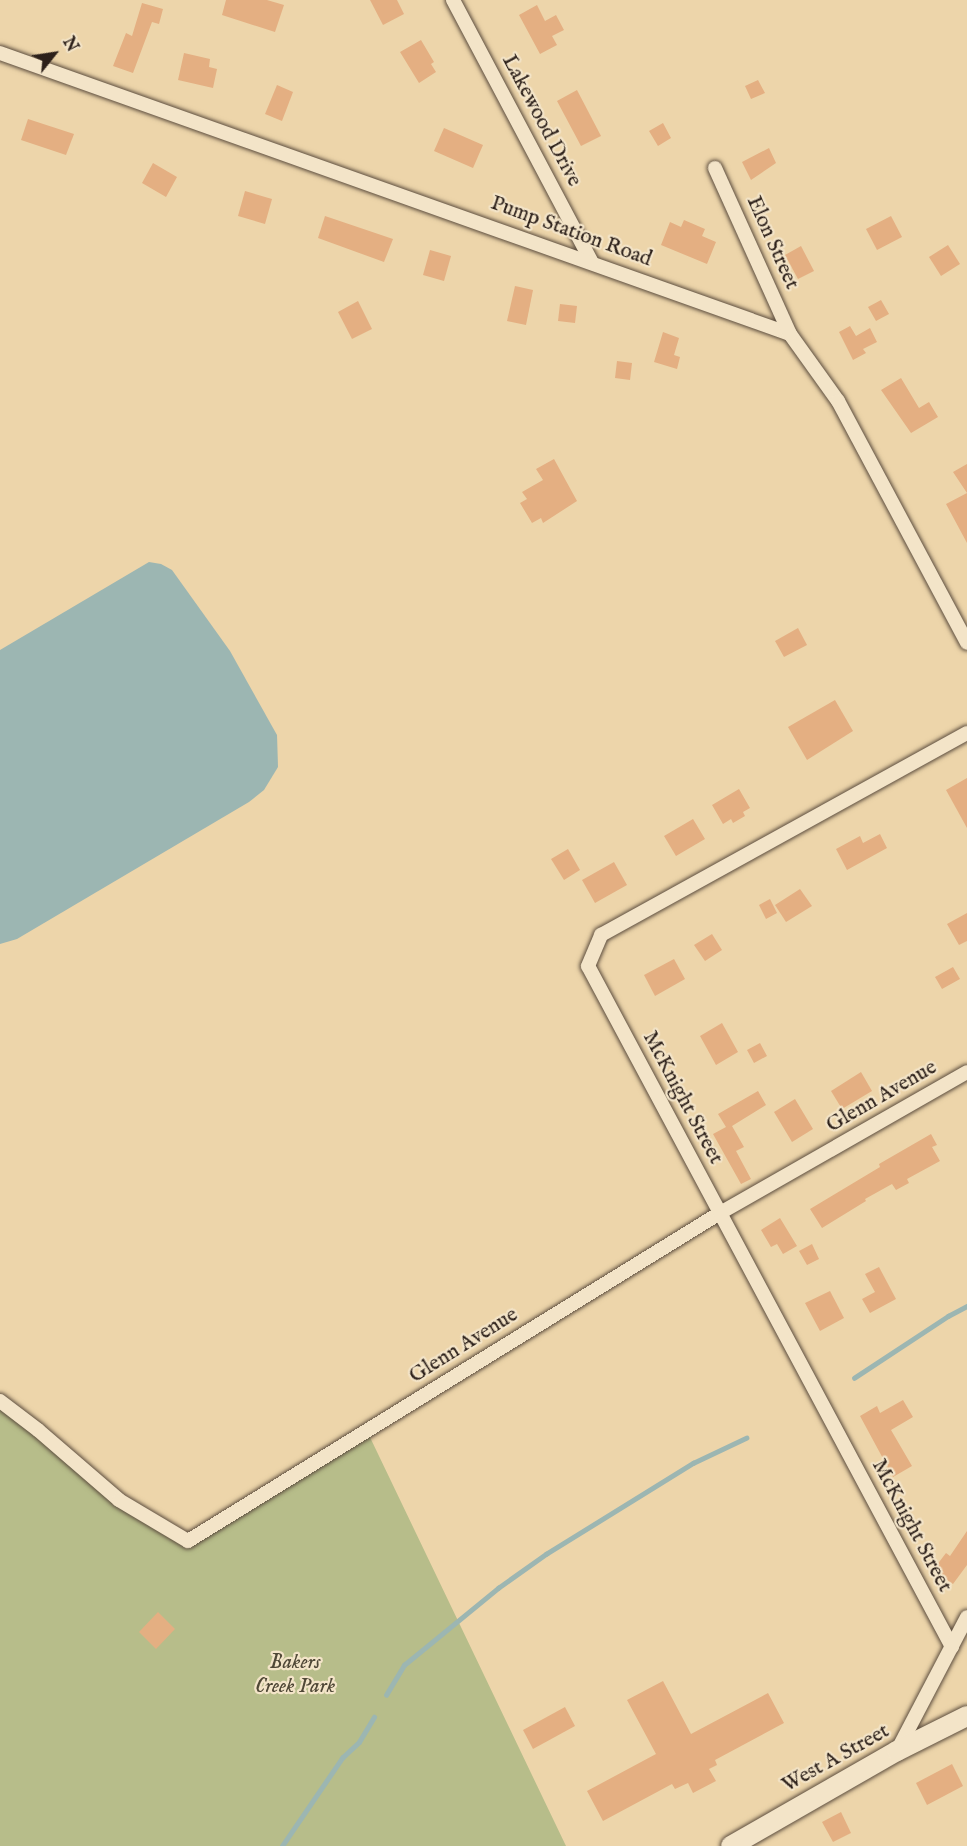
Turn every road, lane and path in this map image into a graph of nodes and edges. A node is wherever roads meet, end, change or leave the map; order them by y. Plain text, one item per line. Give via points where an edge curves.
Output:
1 (453, 0) edge
2 (0, 53) edge
3 (715, 168) dead end
4 (592, 262) junction
5 (790, 334) junction
6 (967, 643) edge
7 (967, 733) edge
8 (967, 1072) edge
9 (720, 1213) junction
10 (0, 1401) edge
11 (967, 1617) edge
12 (952, 1647) junction
13 (967, 1716) edge
14 (897, 1751) junction
15 (731, 1846) edge

1 - 4 street, Lakewood Drive
2 - 4 street, Pump Station Road
3 - 5 street, Elon Street
4 - 5 street, Pump Station Road
5 - 6 street via 838,401
7 - 9 street, McKnight Street via 601,935 588,966
8 - 9 street, Glenn Avenue
9 - 10 street, Glenn Avenue via 188,1541 119,1500
9 - 12 street, McKnight Street
11 - 12 street
12 - 14 street
13 - 14 street, West A Street
14 - 15 street, West A Street

